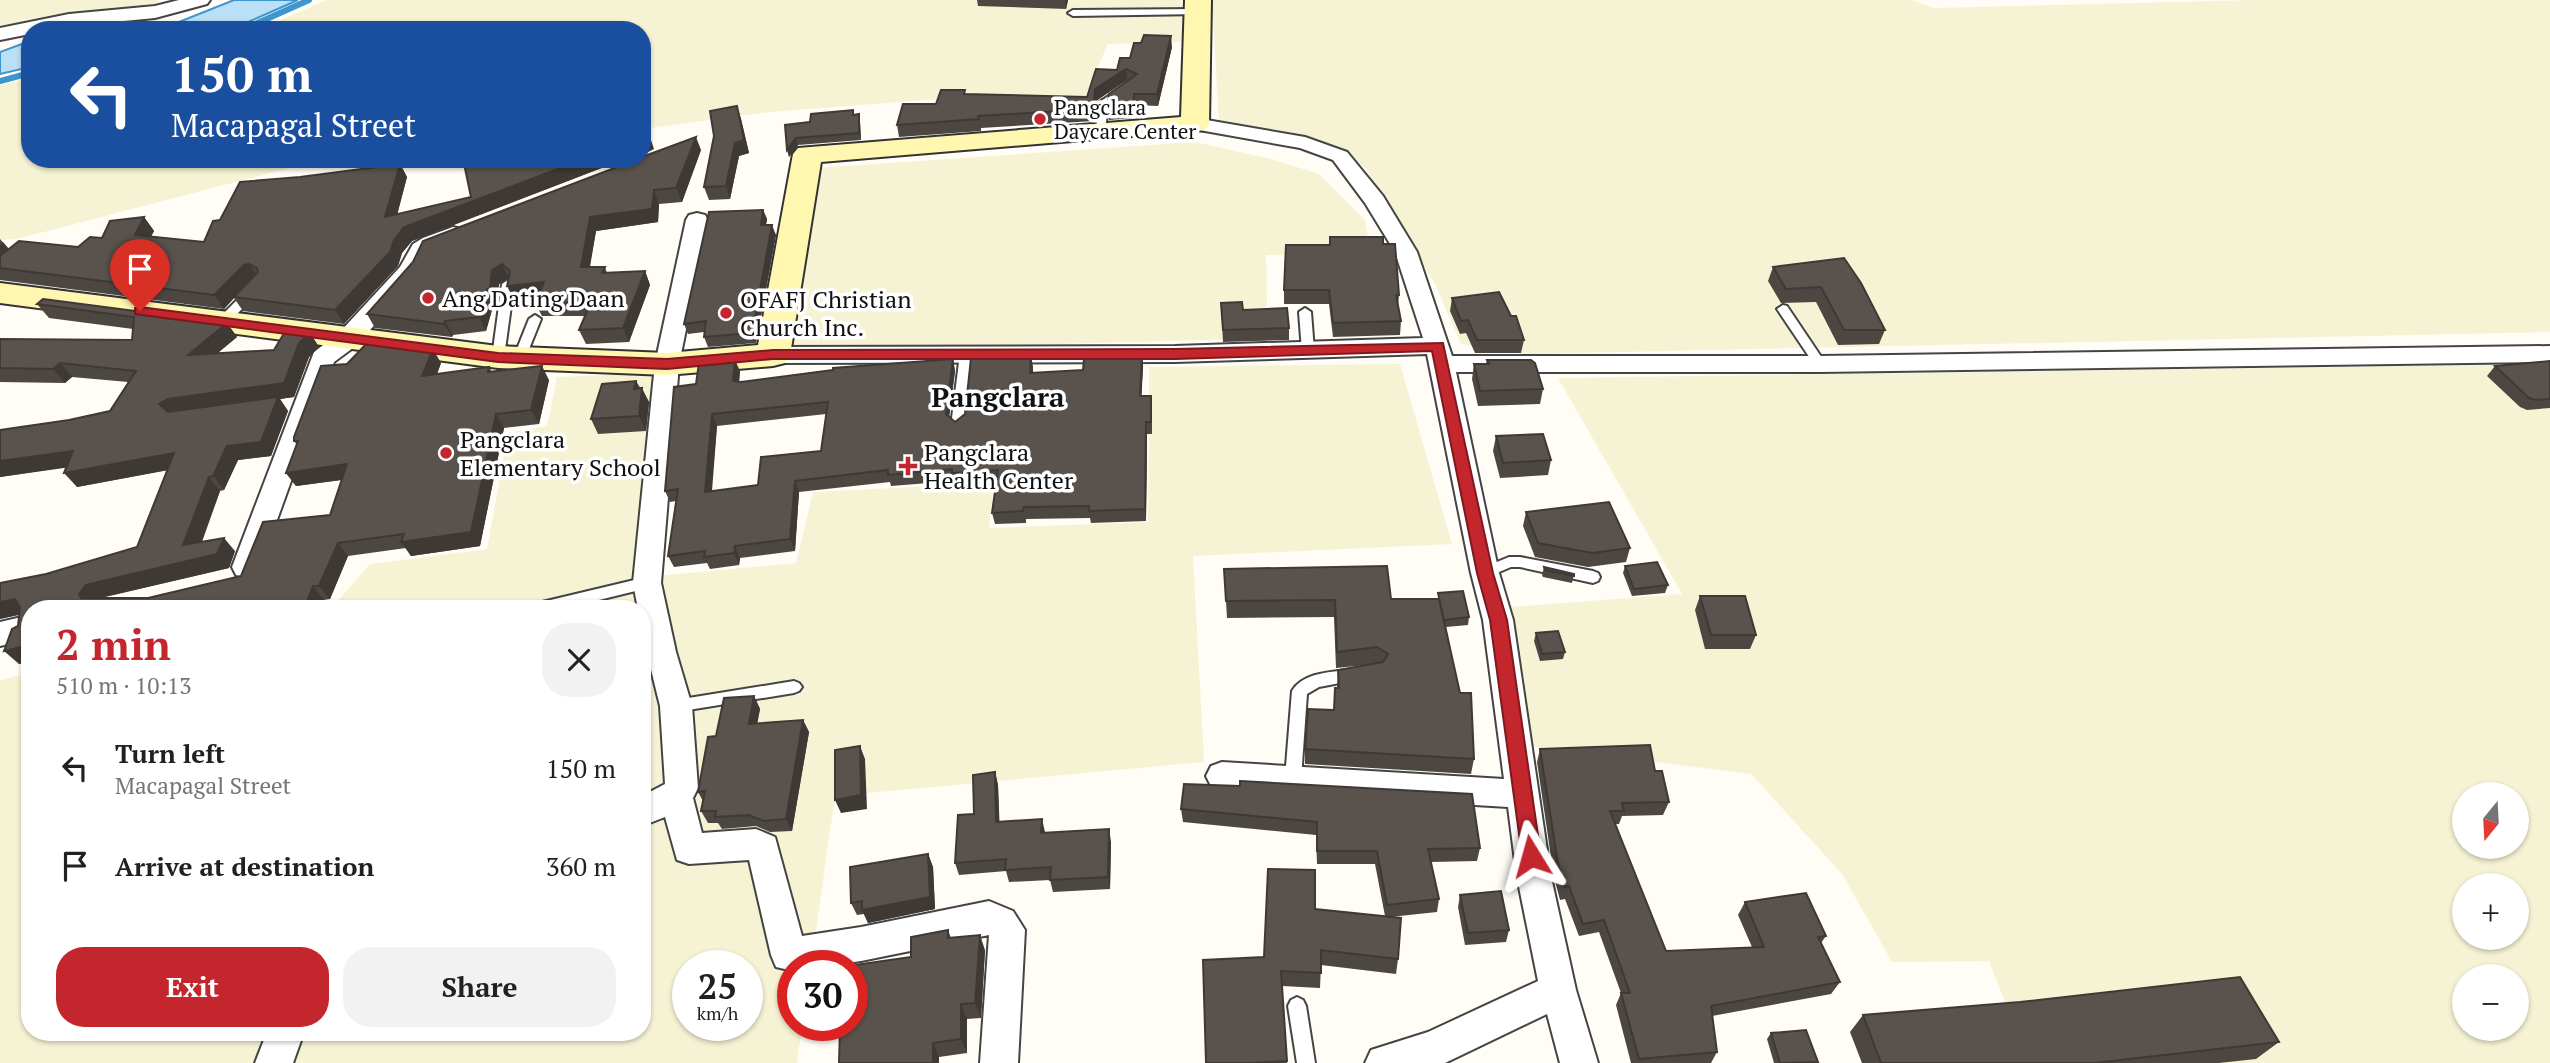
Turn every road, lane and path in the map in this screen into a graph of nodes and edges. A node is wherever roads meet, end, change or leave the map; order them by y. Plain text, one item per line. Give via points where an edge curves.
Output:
1 (201, 0) edge
2 (1198, 6) edge
3 (1073, 13) dead end
4 (64, 21) edge
5 (21, 30) edge
6 (0, 34) edge
7 (1130, 85) edge
8 (1195, 124) junction
9 (1100, 132) junction
10 (697, 220) dead end
11 (473, 227) edge
12 (260, 284) edge
13 (508, 284) edge
14 (0, 293) edge
15 (1783, 309) dead end
16 (1305, 312) dead end
17 (535, 319) dead end
18 (222, 322) junction
19 (348, 339) junction
20 (1308, 351) junction
21 (966, 354) junction
22 (2550, 354) edge
23 (773, 355) junction
24 (1440, 355) junction
25 (509, 358) junction
26 (667, 364) junction
27 (1820, 364) junction
28 (958, 426) edge
29 (1485, 573) junction
30 (1593, 577) dead end
31 (229, 582) edge
32 (647, 583) junction
33 (576, 600) edge
34 (650, 600) edge
35 (651, 603) edge
36 (21, 629) edge
37 (0, 634) edge
38 (1376, 672) edge
39 (794, 687) dead end
40 (676, 706) junction
41 (1222, 776) dead end
42 (1293, 779) junction
43 (1522, 794) junction
44 (676, 795) junction
45 (651, 808) edge
46 (1558, 990) junction
47 (1297, 1006) dead end
48 (283, 1041) edge
49 (274, 1063) edge
50 (999, 1063) edge
51 (1306, 1063) edge
52 (1384, 1063) edge
53 (1578, 1063) edge

1 - 4 street via 155,12
2 - 3 lane
2 - 8 street
5 - 6 street
7 - 9 lane via 1103,103
8 - 9 street
8 - 24 street via 1305,143 1340,156 1406,252
9 - 23 street via 808,155
10 - 26 street
11 - 19 street via 421,248 411,269
12 - 18 lane
13 - 25 lane
14 - 18 street
15 - 27 lane
16 - 20 lane
17 - 25 lane
18 - 19 street
19 - 25 street
19 - 31 street via 323,358 298,403 242,579
20 - 21 street
20 - 24 street
21 - 23 street
21 - 28 lane
22 - 27 street
23 - 26 street
24 - 27 street
24 - 29 street
25 - 26 street
26 - 32 street
29 - 30 lane via 1515,562
29 - 43 street via 1498,620
32 - 33 lane
32 - 34 street
35 - 40 street
36 - 37 street
38 - 42 lane via 1316,681 1300,691
39 - 40 lane
40 - 44 street via 683,770 682,788
41 - 42 street
42 - 43 street
43 - 46 street
44 - 45 street
44 - 50 street via 689,849 756,844 763,848 789,955 989,917 1001,923 1007,930
46 - 52 street via 1432,1050
46 - 53 street
47 - 51 lane
48 - 49 street

